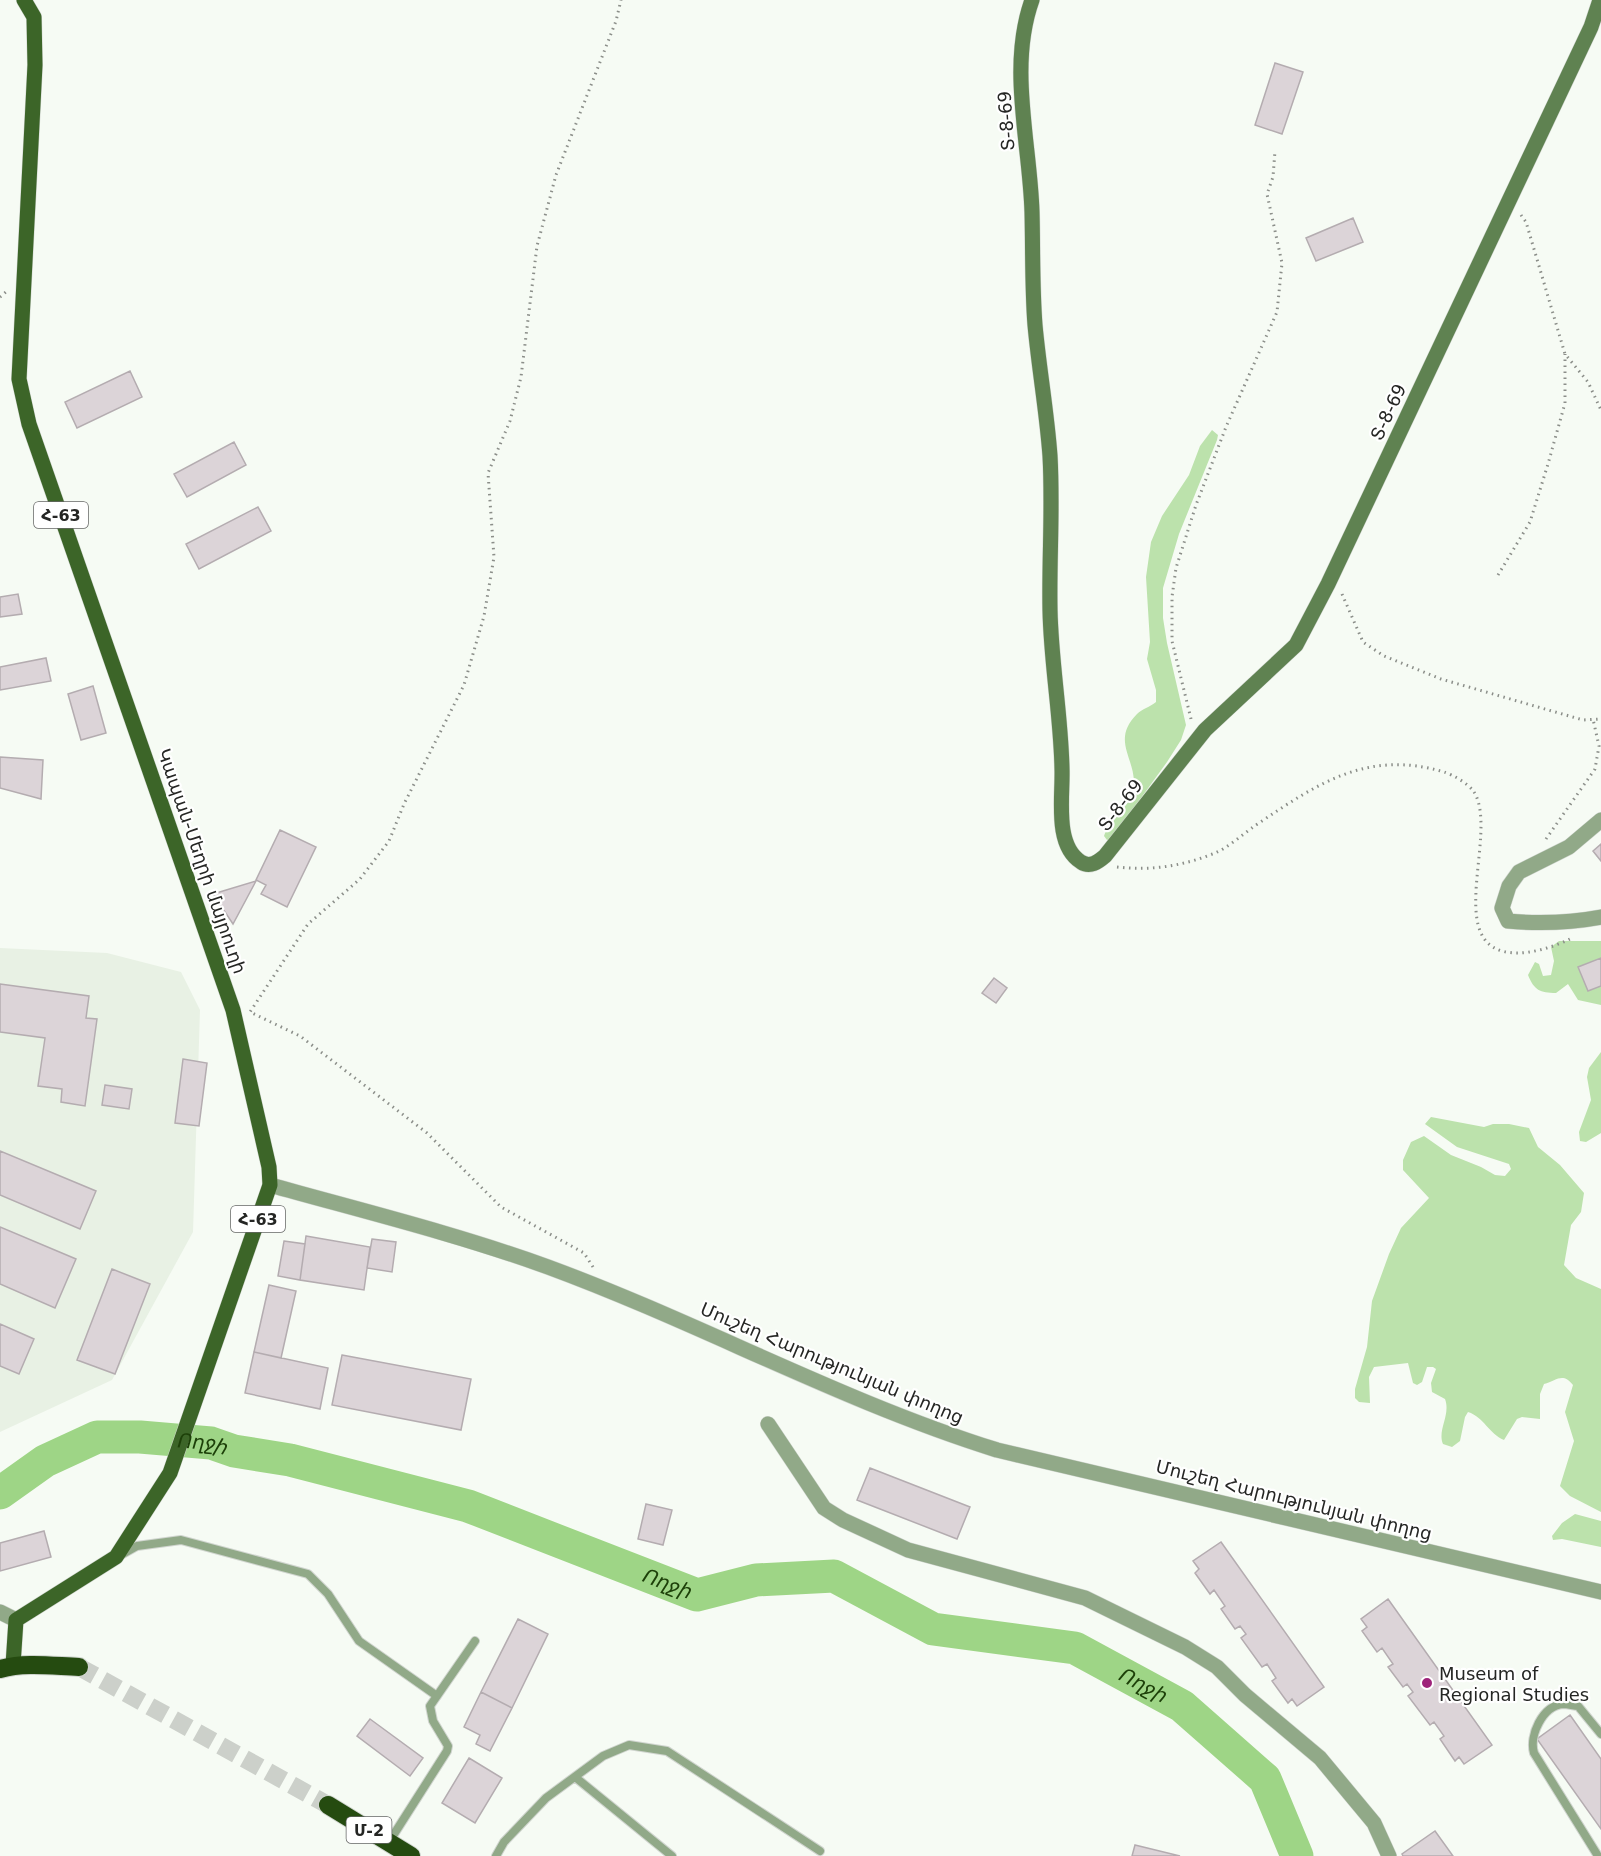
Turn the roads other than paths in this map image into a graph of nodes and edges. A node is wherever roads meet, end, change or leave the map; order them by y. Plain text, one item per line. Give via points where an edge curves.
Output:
1 (24, 0) edge
2 (1032, 0) edge
3 (1600, 0) edge
4 (1601, 820) edge
5 (1601, 917) edge
6 (270, 1185) junction
7 (768, 1424) dead end
8 (116, 1557) junction
9 (1601, 1592) edge
10 (0, 1612) edge
11 (16, 1620) junction
12 (475, 1641) dead end
13 (7, 1667) edge
14 (79, 1667) tunnel mouth
15 (437, 1696) junction
16 (1601, 1734) edge
17 (574, 1777) junction
18 (328, 1805) tunnel mouth
19 (389, 1842) junction
20 (820, 1851) dead end
21 (411, 1856) edge
22 (496, 1856) edge
23 (672, 1856) edge
24 (1389, 1856) edge
25 (1598, 1856) edge

1 - 6 main road, Կապան-Մեղրի մայրուղի / Հ-63 via 34,17 35,66 19,379 29,423 233,1010
2 - 3 street, Տ-8-69 / Տ-8-69 via 1022,54 1022,101 1032,212 1035,326 1050,454 1050,611 1064,839 1070,854 1084,864 1096,864 1195,742 1296,645 1509,202
4 - 5 street via 1569,847 1519,872 1509,886 1502,908 1508,921 1565,924
6 - 8 main road, Կապան-Մեղրի մայրուղի / Հ-63 via 170,1473
6 - 9 street, Մուշեղ Հարությունյան փողոց via 457,1237 548,1267 878,1408 997,1450
7 - 24 street via 824,1508 843,1520 908,1550 1085,1598 1217,1666 1320,1758 1374,1823
8 - 11 main road, Կապան-Մեղրի մայրուղի / Հ-63
8 - 15 lane via 137,1546 181,1540 308,1574 328,1594 359,1641
10 - 11 street
11 - 13 main road
12 - 15 lane
13 - 14 highway
15 - 19 lane via 430,1713 447,1751
16 - 25 lane via 1578,1706 1562,1704 1548,1711 1531,1742
17 - 20 lane via 603,1756 629,1745 667,1751
17 - 22 lane via 546,1798 504,1842
17 - 23 lane
18 - 19 highway, Մ-2
19 - 21 highway, Մ-2

